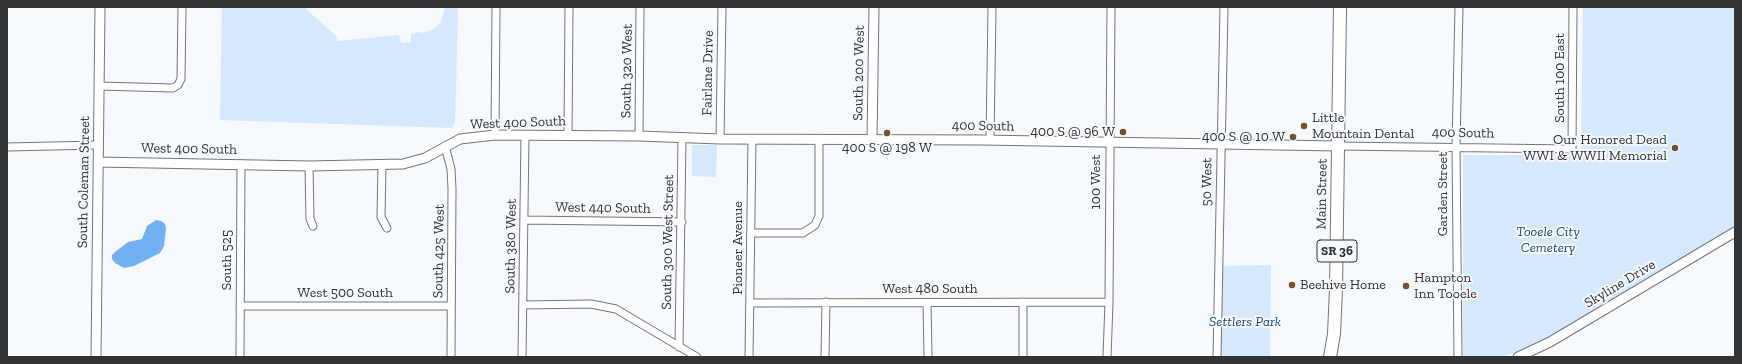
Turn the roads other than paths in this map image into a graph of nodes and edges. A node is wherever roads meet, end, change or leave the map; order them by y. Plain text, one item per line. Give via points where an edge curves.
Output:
1 (100, 7) edge
2 (182, 7) edge
3 (496, 7) edge
4 (569, 7) edge
5 (640, 7) edge
6 (722, 7) edge
7 (874, 7) edge
8 (992, 7) edge
9 (1111, 7) edge
10 (1224, 7) edge
11 (1340, 7) edge
12 (1459, 7) edge
13 (1573, 7) edge
14 (99, 86) junction
15 (495, 134) junction
16 (525, 135) junction
17 (568, 135) junction
18 (639, 136) junction
19 (682, 138) junction
20 (720, 139) junction
21 (752, 139) junction
22 (872, 139) junction
23 (819, 140) junction
24 (990, 140) junction
25 (1110, 142) junction
26 (1221, 144) junction
27 (98, 145) junction
28 (445, 146) junction
29 (1338, 146) junction
30 (1456, 146) junction
31 (7, 147) edge
32 (1572, 148) joint
33 (98, 162) junction
34 (241, 164) junction
35 (309, 166) junction
36 (382, 166) junction
37 (524, 220) junction
38 (682, 222) junction
39 (312, 226) dead end
40 (387, 228) dead end
41 (1735, 232) edge
42 (751, 233) junction
43 (826, 302) junction
44 (927, 302) junction
45 (1023, 302) junction
46 (1109, 302) junction
47 (751, 303) junction
48 (523, 305) junction
49 (240, 306) junction
50 (451, 306) junction
51 (679, 347) junction
52 (928, 356) edge
53 (96, 357) edge
54 (240, 357) edge
55 (451, 357) edge
56 (522, 357) edge
57 (697, 357) edge
58 (749, 357) edge
59 (825, 357) edge
60 (1023, 357) edge
61 (1107, 357) edge
62 (1217, 357) edge
63 (1330, 357) edge
64 (1458, 357) edge
65 (1518, 357) edge

1 - 14 street, South Coleman Street
2 - 14 street via 181,79 178,85 173,88
3 - 15 street
4 - 17 street
5 - 18 street, South 320 West
6 - 20 street, Fairlane Drive
7 - 22 street, South 200 West
8 - 24 street
9 - 25 street, 100 West
10 - 26 street, 50 West
11 - 29 highway, Main Street / SR 36
12 - 30 street, Garden Street
13 - 32 street, South 100 East
14 - 27 street, South Coleman Street
15 - 16 street, West 400 South
15 - 28 street, West 400 South via 460,139
16 - 17 street, West 400 South
16 - 37 street, South 380 West
17 - 18 street, West 400 South
18 - 19 street, West 400 South
19 - 20 street, West 400 South
19 - 38 street, South 300 West Street
20 - 21 street, West 400 South
21 - 23 street, West 400 South
21 - 42 street, Pioneer Avenue
22 - 23 street, West 400 South
22 - 24 street, 400 South
23 - 42 street via 819,216 815,225 803,233
24 - 25 street, 400 South
25 - 26 street, 400 South
25 - 46 street, 100 West
26 - 29 street, 400 South
26 - 62 street, 50 West
27 - 31 street
27 - 33 street, South Coleman Street
28 - 36 street, West 400 South via 425,158
28 - 50 street, South 425 West via 452,169
29 - 30 street, 400 South
29 - 63 highway, Main Street / SR 36 via 1336,289
30 - 32 street, 400 South
30 - 64 street, Garden Street
33 - 34 street, West 400 South
33 - 53 street, South Coleman Street
34 - 35 street, West 400 South
34 - 49 street, South 525
35 - 36 street, West 400 South
35 - 39 street
36 - 40 street via 381,217
37 - 38 street, West 440 South
37 - 48 street, South 380 West
38 - 51 street, South 300 West Street
41 - 65 street, Skyline Drive via 1550,342
42 - 47 street, Pioneer Avenue
43 - 44 street, West 480 South
43 - 47 street, West 480 South
43 - 59 street
44 - 45 street, West 480 South
44 - 52 street
45 - 46 street, West 480 South
45 - 60 street
46 - 61 street, 100 West
47 - 58 street, Pioneer Avenue
48 - 51 street via 591,304 616,309
48 - 56 street, South 380 West
49 - 50 street, West 500 South
49 - 54 street, South 525
50 - 55 street, South 425 West
51 - 57 street

